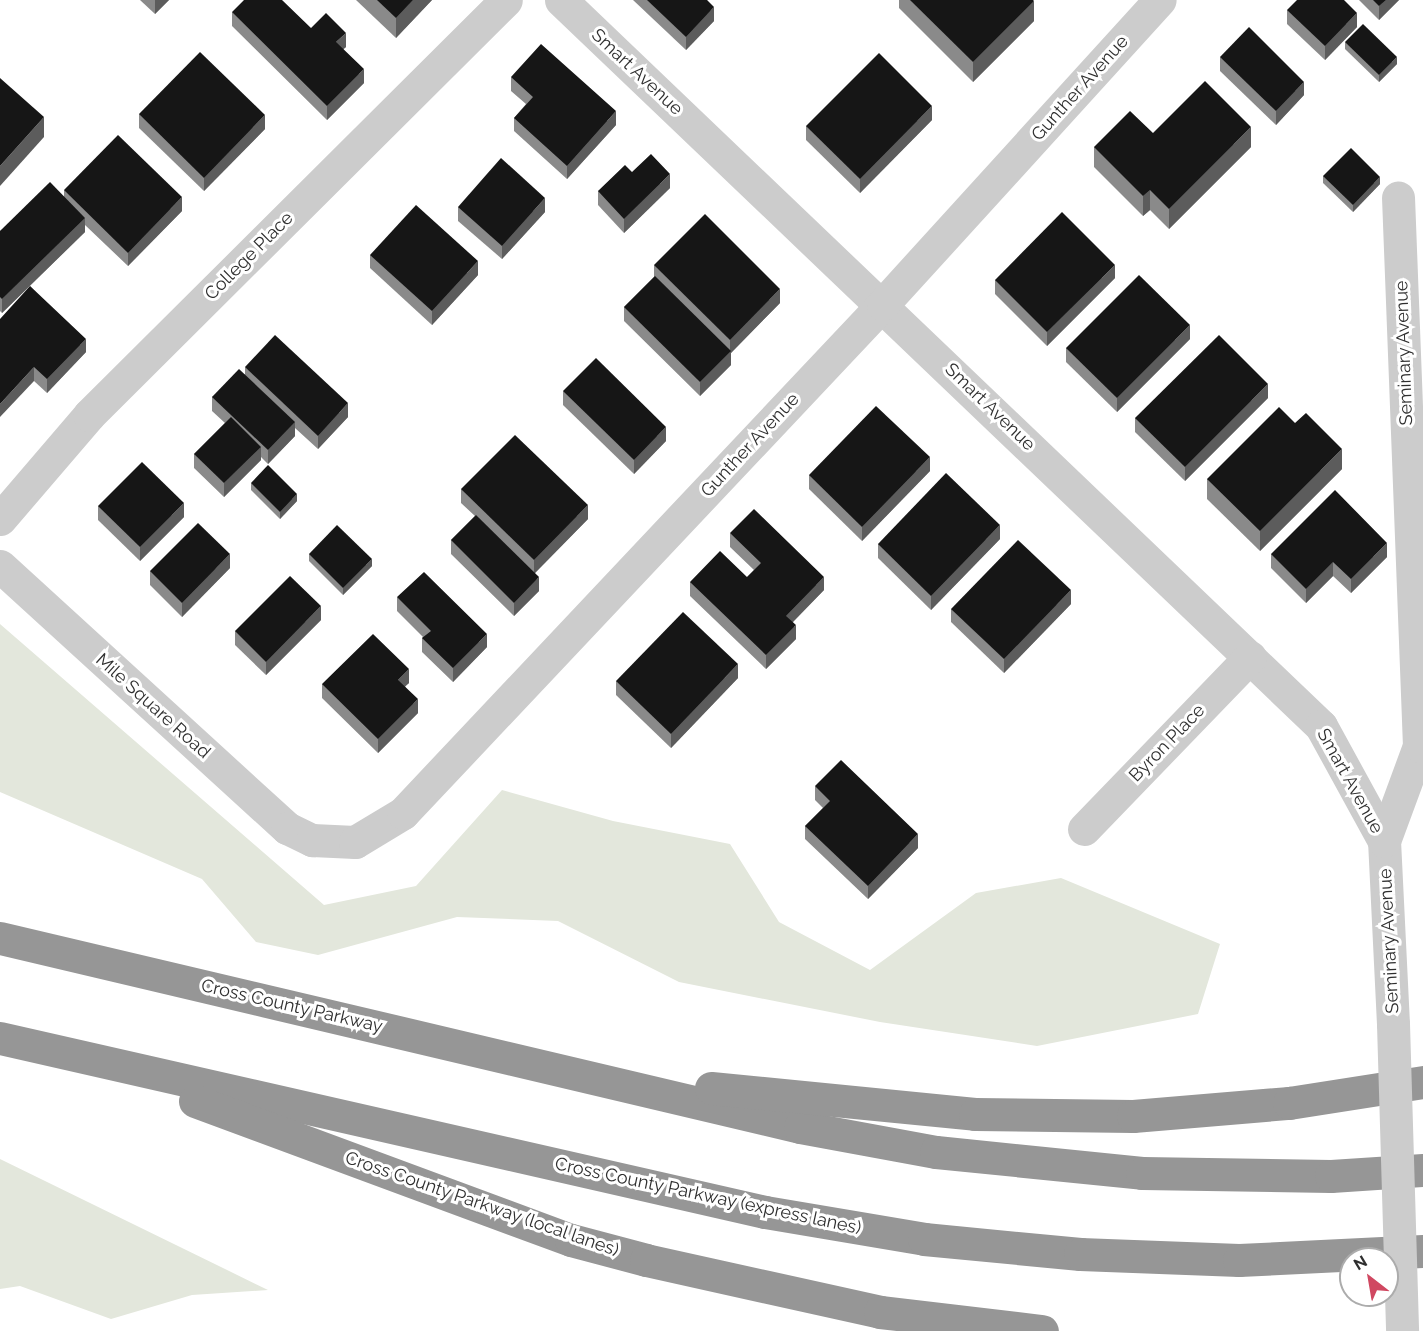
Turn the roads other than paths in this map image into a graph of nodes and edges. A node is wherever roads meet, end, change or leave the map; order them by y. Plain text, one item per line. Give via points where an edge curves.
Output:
1 (506, 0) edge
2 (561, 0) edge
3 (1160, 0) edge
4 (1398, 197) dead end
5 (883, 304) junction
6 (0, 519) edge
7 (0, 566) edge
8 (1250, 657) junction
9 (1084, 829) dead end
10 (312, 840) joint
11 (1384, 841) junction
12 (0, 938) edge
13 (0, 1038) edge
14 (76, 1057) junction
15 (584, 1075) junction
16 (1423, 1082) edge
17 (1423, 1170) edge
18 (1423, 1251) edge
19 (1042, 1331) edge
20 (1402, 1331) edge

1 - 6 street, College Place via 89,415
2 - 5 street, Smart Avenue
3 - 5 street, Gunther Avenue
4 - 11 street, Seminary Avenue via 1419,746
5 - 8 street, Smart Avenue
5 - 10 street, Gunther Avenue via 403,813 355,842
7 - 10 street, Mile Square Road via 287,828
8 - 9 street, Byron Place
8 - 11 street, Smart Avenue via 1321,726
11 - 20 street, Seminary Avenue, bridge via 1394,1024
12 - 15 highway, Cross County Parkway
13 - 14 highway
14 - 18 highway, Cross County Parkway (express lanes) via 753,1209 924,1239 1080,1254 1239,1260
14 - 19 highway, Cross County Parkway (local lanes) via 571,1240 712,1277 880,1312
15 - 16 highway via 898,1108 1054,1116 1212,1112
15 - 17 highway via 810,1129 1007,1161 1142,1173 1268,1176

